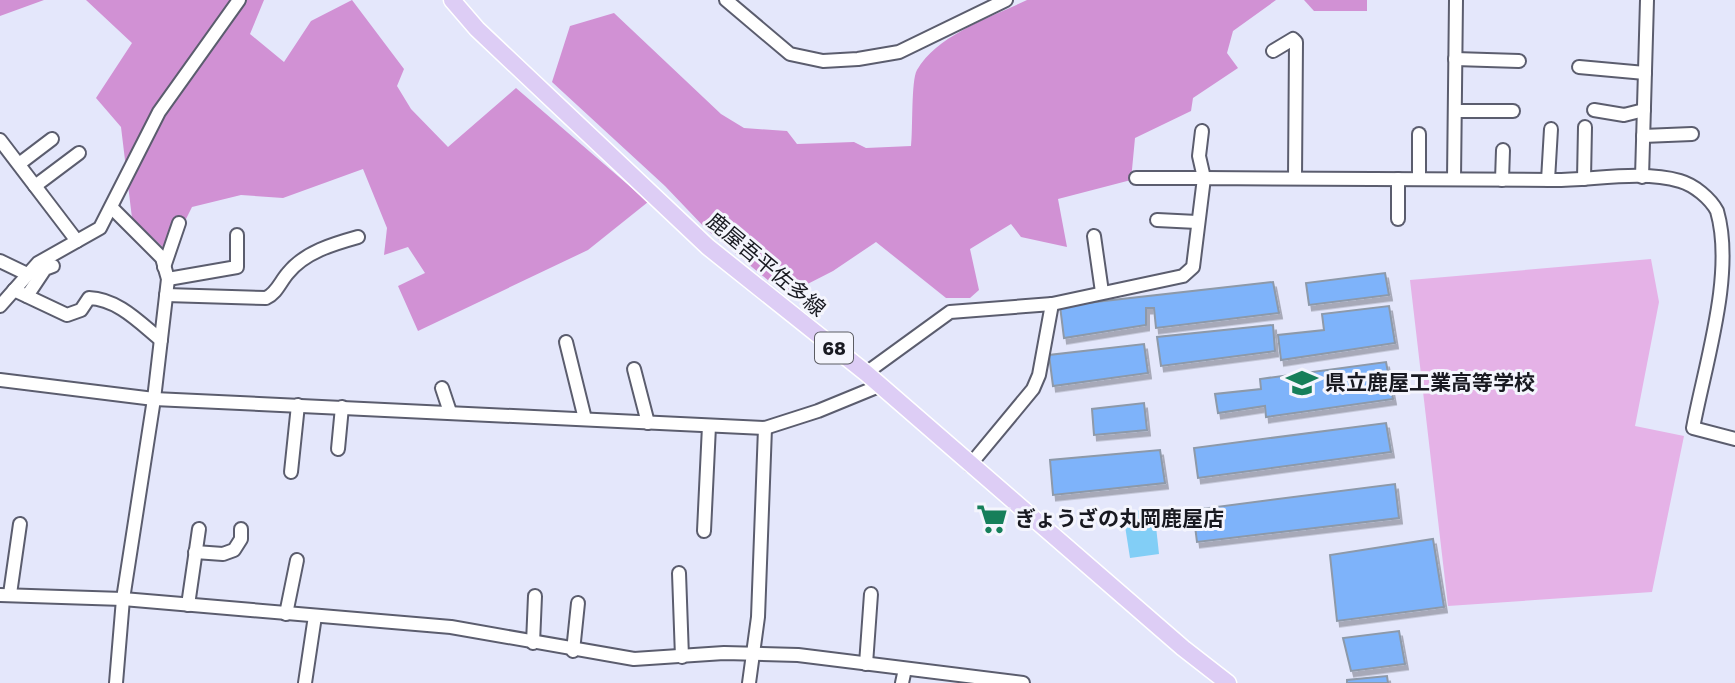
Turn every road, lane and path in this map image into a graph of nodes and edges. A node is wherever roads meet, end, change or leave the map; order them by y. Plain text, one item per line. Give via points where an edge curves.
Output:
1 (239, 0) edge
2 (452, 0) edge
3 (726, 0) edge
4 (1006, 0) edge
5 (1455, 0) edge
6 (1647, 0) edge
7 (1273, 51) dead end
8 (1455, 59) junction
9 (1519, 61) dead end
10 (1578, 67) dead end
11 (1645, 73) junction
12 (1594, 110) dead end
13 (1644, 110) junction
14 (1455, 111) junction
15 (1513, 111) dead end
16 (1585, 127) dead end
17 (1550, 129) dead end
18 (1202, 131) dead end
19 (1419, 134) dead end
20 (1692, 134) dead end
21 (1643, 136) junction
22 (52, 139) dead end
23 (0, 140) edge
24 (1503, 150) dead end
25 (79, 153) dead end
26 (19, 164) junction
27 (1642, 177) junction
28 (1136, 178) dead end
29 (1203, 178) junction
30 (1295, 178) junction
31 (1398, 179) junction
32 (1419, 179) junction
33 (1454, 179) junction
34 (1584, 179) junction
35 (1502, 180) junction
36 (1548, 180) junction
37 (35, 186) junction
38 (113, 208) junction
39 (1398, 219) dead end
40 (1157, 220) dead end
41 (1197, 222) junction
42 (179, 223) dead end
43 (1721, 225) junction
44 (1735, 225) edge
45 (237, 235) dead end
46 (1094, 236) dead end
47 (358, 237) dead end
48 (77, 241) junction
49 (0, 261) edge
50 (53, 266) dead end
51 (166, 273) junction
52 (27, 274) junction
53 (14, 290) junction
54 (1102, 292) junction
55 (166, 295) junction
56 (27, 296) junction
57 (1052, 304) junction
58 (0, 306) edge
59 (1730, 306) edge
60 (161, 340) junction
61 (566, 342) dead end
62 (634, 369) dead end
63 (866, 373) junction
64 (0, 380) edge
65 (879, 386) junction
66 (442, 388) dead end
67 (154, 399) junction
68 (298, 405) junction
69 (342, 407) junction
70 (450, 412) junction
71 (585, 419) junction
72 (648, 423) junction
73 (709, 426) junction
74 (765, 428) junction
75 (1735, 439) edge
76 (338, 449) dead end
77 (970, 465) junction
78 (290, 472) dead end
79 (20, 524) dead end
80 (198, 529) dead end
81 (241, 529) dead end
82 (704, 531) dead end
83 (195, 552) junction
84 (297, 560) dead end
85 (679, 573) dead end
86 (871, 594) dead end
87 (5, 595) edge
88 (535, 596) dead end
89 (123, 599) junction
90 (578, 603) dead end
91 (188, 605) junction
92 (286, 614) junction
93 (315, 616) junction
94 (533, 643) junction
95 (573, 651) junction
96 (753, 653) junction
97 (682, 657) junction
98 (866, 664) junction
99 (905, 669) junction
100 (978, 681) edge
101 (116, 683) edge
102 (305, 683) edge
103 (749, 683) edge
104 (902, 683) edge
105 (1023, 683) edge
106 (1228, 683) edge

1 - 38 street via 159,112
2 - 63 main road, 鹿屋吾平佐多線 / 68 via 477,29 708,247
3 - 4 street via 790,54 823,61 899,52
5 - 8 street
6 - 11 street
7 - 30 street via 1293,39 1296,42
8 - 9 street
8 - 14 street
10 - 11 street
11 - 13 street
12 - 13 street via 1624,115
13 - 21 street
14 - 15 street
14 - 33 street
16 - 34 street
17 - 36 street
18 - 29 street via 1199,156
19 - 32 street
20 - 21 street
21 - 27 street
22 - 26 street
23 - 26 street
24 - 35 street
25 - 37 street
26 - 37 street
27 - 34 street
27 - 43 street via 1681,181 1698,190 1716,210
28 - 29 street
29 - 30 street
29 - 41 street
30 - 31 street
31 - 32 street
31 - 39 street
32 - 33 street
33 - 35 street
34 - 36 street
35 - 36 street
37 - 48 street
38 - 48 street via 100,228
38 - 51 street via 162,258
40 - 41 street
41 - 54 street via 1193,267 1183,276
42 - 51 street
43 - 44 street
43 - 59 street via 1729,262
45 - 51 street via 237,267
46 - 54 street
47 - 55 street via 324,246 290,271 266,298
48 - 52 street via 38,262
49 - 52 street
50 - 56 street via 45,269
51 - 55 street
52 - 53 street
53 - 56 street
53 - 58 street
54 - 57 street
55 - 60 street
56 - 60 street via 67,314 81,310 89,298 98,298 116,305
57 - 63 street via 950,312
57 - 77 street via 1034,389
59 - 75 street via 1693,428
60 - 67 street
61 - 71 street
62 - 72 street
63 - 65 main road, 鹿屋吾平佐多線 / 68
64 - 67 street
65 - 74 street
65 - 77 main road, 鹿屋吾平佐多線 / 68
66 - 70 street
67 - 68 street
67 - 89 street
68 - 69 street
68 - 78 street
69 - 70 street
69 - 76 street
70 - 71 street
71 - 72 street
72 - 73 street
73 - 74 street
73 - 82 street
74 - 96 street
77 - 106 main road, 鹿屋吾平佐多線 / 68
79 - 87 street
80 - 83 street
81 - 83 street via 234,550
83 - 91 street
84 - 92 street
85 - 97 street
86 - 98 street
87 - 89 street
88 - 94 street
89 - 91 street
89 - 101 street
90 - 95 street
91 - 92 street
92 - 93 street
93 - 94 street via 451,627
93 - 102 street
94 - 95 street
95 - 97 street via 634,659
96 - 97 street
96 - 98 street
96 - 103 street
98 - 99 street
99 - 100 street
99 - 104 street
100 - 105 street

